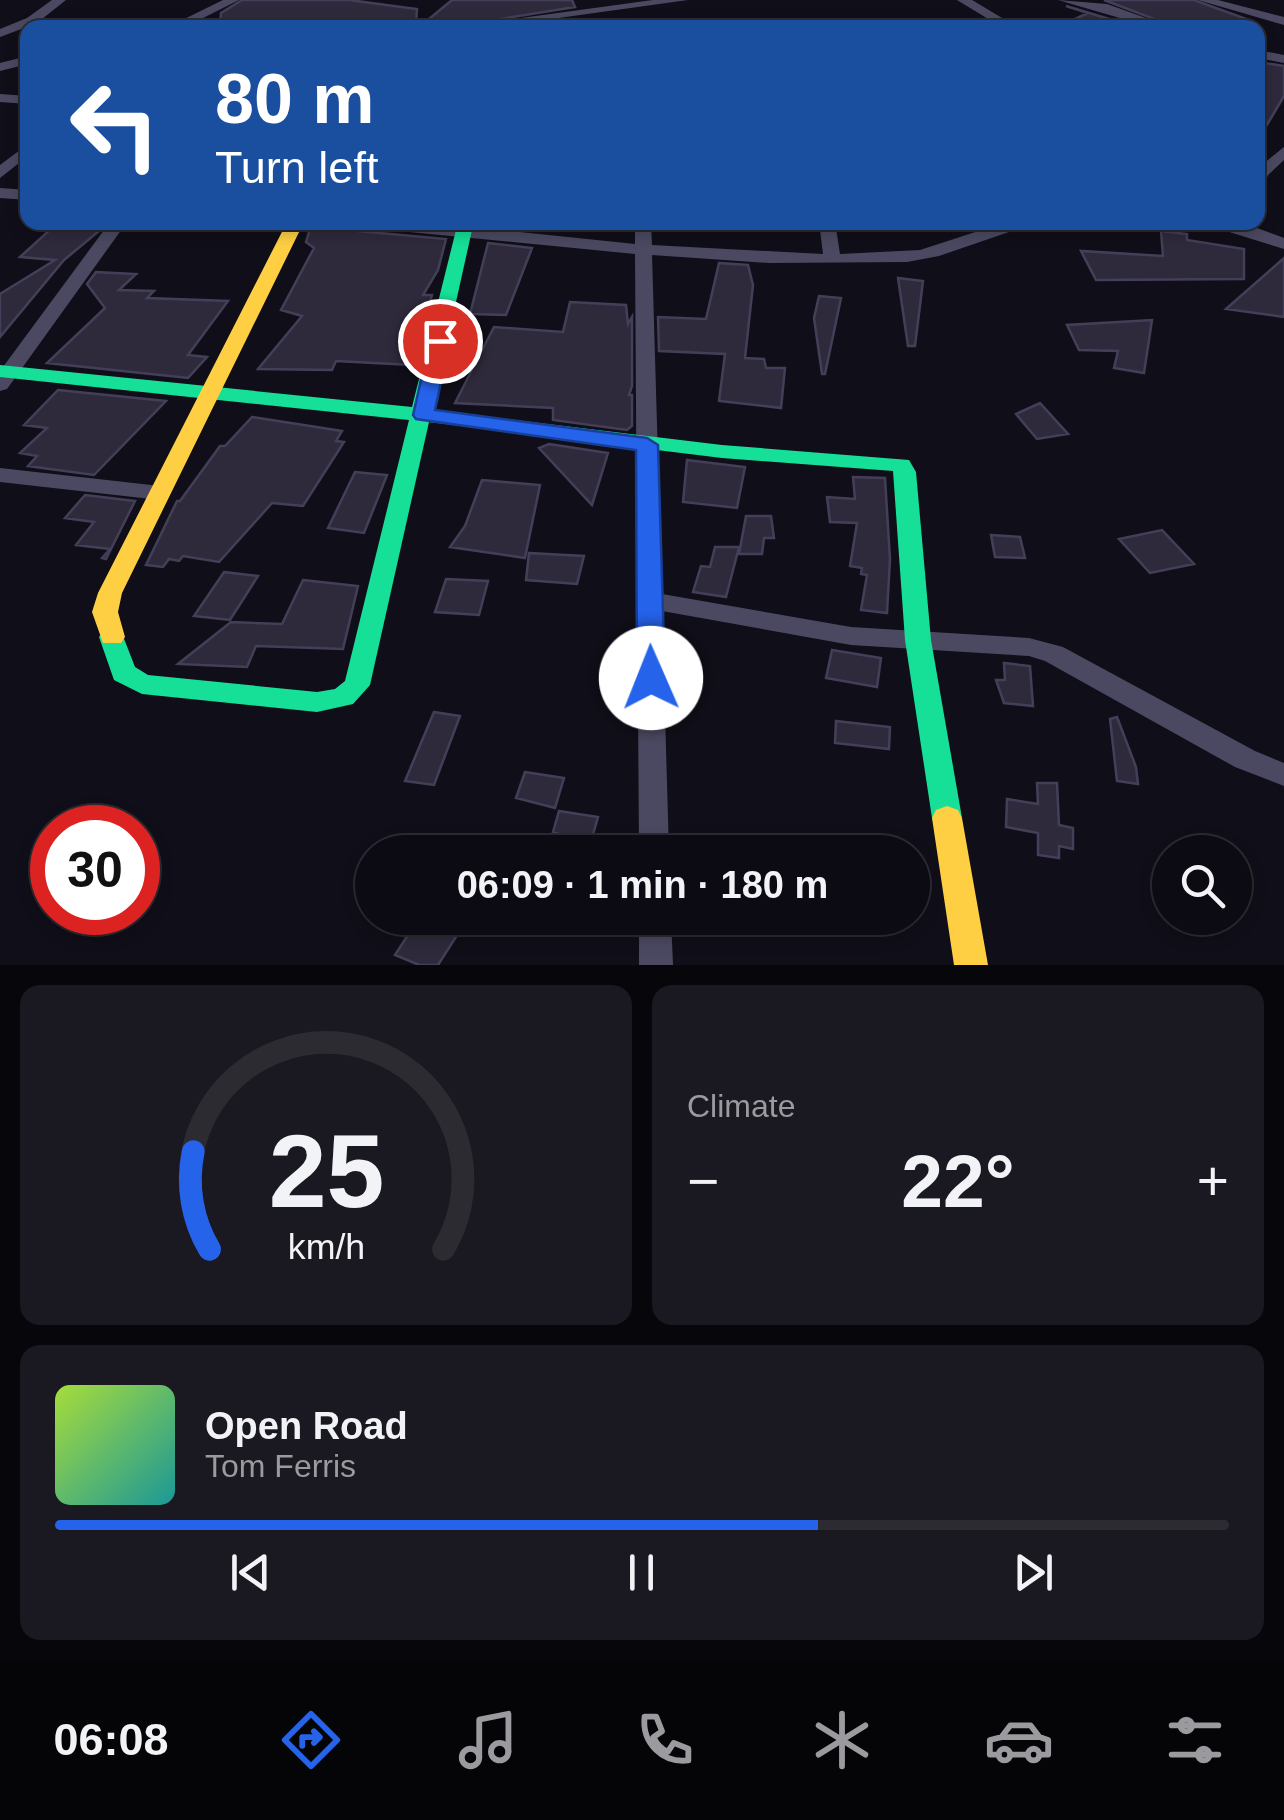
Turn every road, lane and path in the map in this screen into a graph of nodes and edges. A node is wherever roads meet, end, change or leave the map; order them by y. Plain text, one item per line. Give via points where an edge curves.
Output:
1 (60, 0) edge
2 (233, 0) edge
3 (682, 0) edge
4 (963, 0) edge
5 (1064, 0) edge
6 (1204, 0) edge
7 (583, 5) edge
8 (32, 20) edge
9 (189, 20) edge
10 (523, 20) edge
11 (999, 20) edge
12 (1144, 20) edge
13 (1284, 21) edge
14 (1284, 152) edge
15 (20, 155) edge
16 (0, 173) edge
17 (1265, 175) edge
18 (113, 230) edge
19 (292, 230) edge
20 (464, 230) joint
21 (829, 230) edge
22 (989, 230) edge
23 (1255, 230) edge
24 (643, 235) edge
25 (1284, 244) edge
26 (832, 258) junction
27 (4, 376) edge
28 (208, 392) junction
29 (424, 415) junction
30 (647, 445) junction
31 (0, 475) edge
32 (160, 493) junction
33 (650, 600) junction
34 (918, 640) junction
35 (1284, 775) edge
36 (654, 835) edge
37 (655, 935) edge
38 (656, 965) edge
39 (970, 965) edge

1 - 8 street
2 - 9 street
3 - 7 street
4 - 11 street
5 - 12 street
6 - 13 street
7 - 10 street
14 - 17 street
15 - 16 street
18 - 27 street
19 - 28 street
20 - 24 street
20 - 29 street
21 - 26 street
22 - 26 street via 927,255
23 - 25 street
24 - 26 street
24 - 30 street
27 - 28 street
28 - 29 street
28 - 32 street
29 - 30 street
29 - 32 street via 357,685 343,697 317,702 180,688 142,684 123,674 105,612
30 - 33 street
30 - 34 street via 901,465
31 - 32 street
33 - 34 street via 850,636
33 - 36 street
34 - 35 street via 1054,654
34 - 39 street
37 - 38 street

